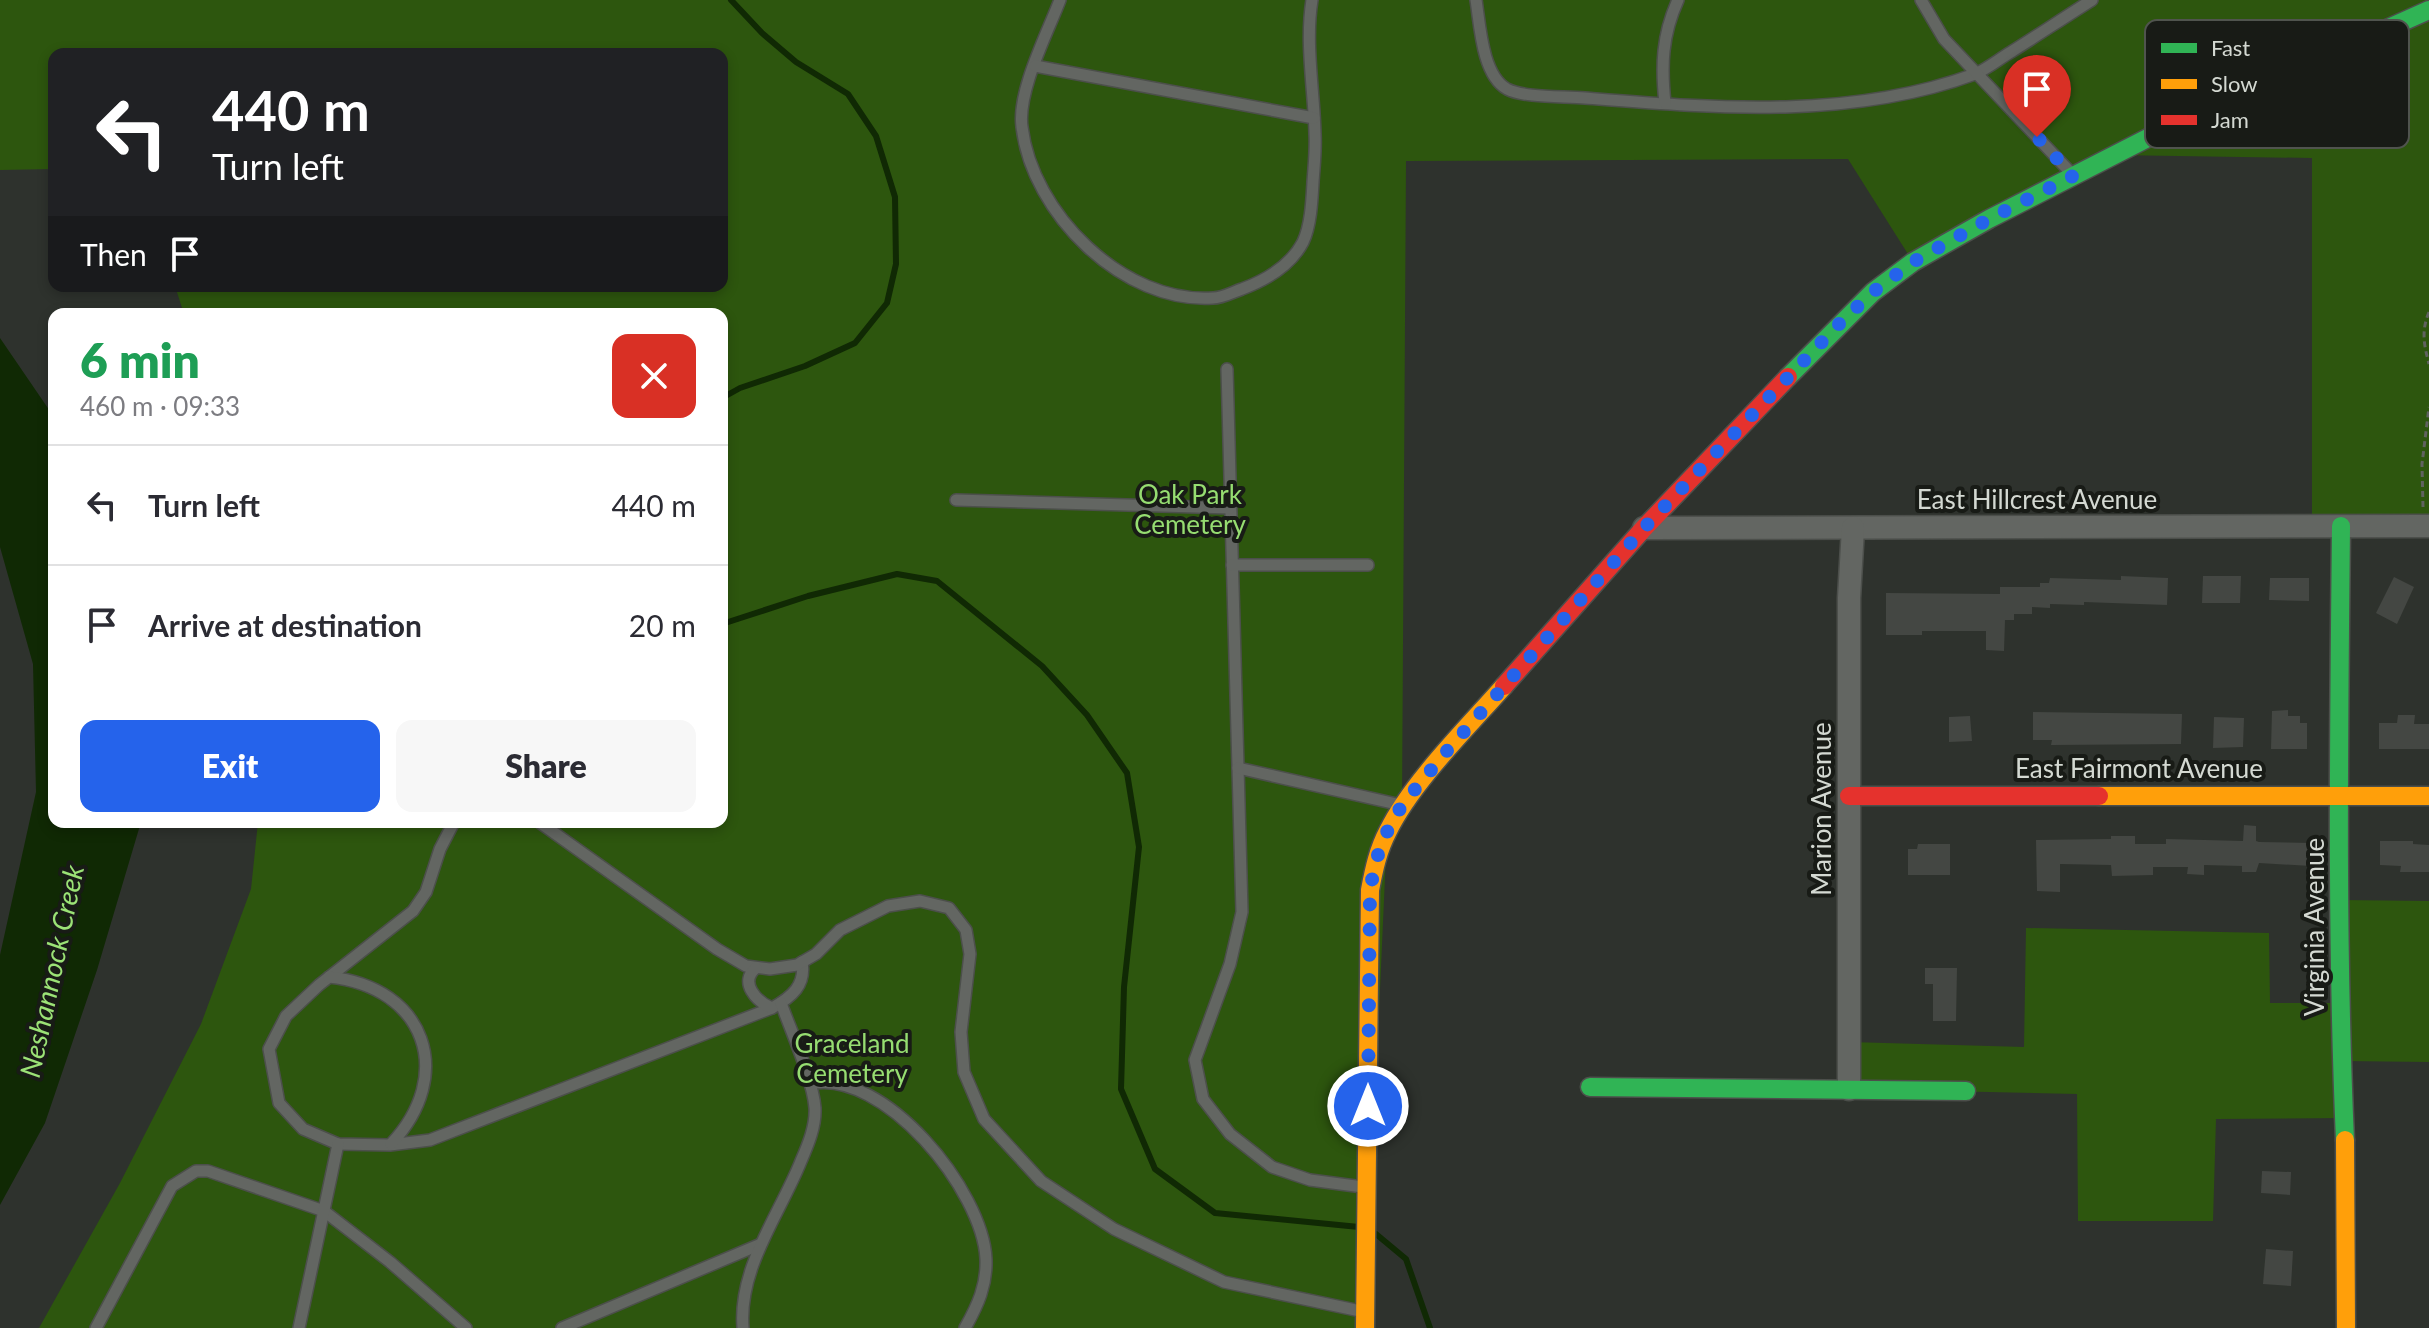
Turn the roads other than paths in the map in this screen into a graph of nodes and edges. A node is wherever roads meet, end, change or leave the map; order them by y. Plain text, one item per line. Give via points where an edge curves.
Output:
1 (1060, 0) edge
2 (1312, 0) edge
3 (1476, 0) edge
4 (1678, 0) edge
5 (1921, 0) edge
6 (2092, 0) edge
7 (2429, 10) edge
8 (2406, 20) edge
9 (1035, 66) junction
10 (1977, 73) junction
11 (1665, 103) junction
12 (1314, 118) junction
13 (2145, 140) edge
14 (2073, 176) junction
15 (1227, 369) dead end
16 (956, 500) dead end
17 (1230, 508) junction
18 (2341, 526) junction
19 (2427, 526) edge
20 (1644, 528) junction
21 (1853, 528) junction
22 (1232, 565) junction
23 (1368, 565) dead end
24 (1238, 768) junction
25 (2339, 795) junction
26 (1849, 796) junction
27 (2429, 796) edge
28 (1402, 805) junction
29 (451, 828) edge
30 (547, 828) edge
31 (802, 962) junction
32 (756, 968) junction
33 (329, 977) junction
34 (777, 1005) junction
35 (810, 1084) junction
36 (1590, 1087) dead end
37 (1849, 1089) junction
38 (1966, 1091) dead end
39 (338, 1144) junction
40 (390, 1145) junction
41 (1368, 1188) junction
42 (324, 1211) junction
43 (762, 1244) junction
44 (1365, 1320) edge
45 (96, 1328) edge
46 (299, 1328) edge
47 (466, 1328) edge
48 (562, 1328) edge
49 (743, 1328) edge
50 (965, 1328) edge
51 (2346, 1328) edge

1 - 9 lane
2 - 12 lane
3 - 11 lane via 1493,77 1507,89
4 - 11 lane via 1661,65
5 - 10 lane via 1944,39
6 - 10 lane
7 - 8 street
9 - 12 lane
9 - 12 lane via 1022,100 1022,127 1034,177 1066,226 1114,268 1177,296 1216,298 1253,285 1288,263 1304,240 1312,201
10 - 11 lane via 1855,102 1741,107
10 - 14 lane
13 - 14 street
14 - 20 street via 1913,262 1873,292
15 - 17 lane
16 - 17 lane
17 - 22 lane
18 - 19 street, East Hillcrest Avenue
18 - 21 street, East Hillcrest Avenue
18 - 25 street, Virginia Avenue
20 - 21 street, East Hillcrest Avenue
20 - 28 street
21 - 26 street, Marion Avenue
22 - 23 lane
22 - 24 lane
24 - 28 lane
24 - 41 lane via 1242,912 1230,964 1195,1060 1203,1099 1230,1134 1272,1167 1310,1180
25 - 26 street, East Fairmont Avenue
25 - 27 street, East Fairmont Avenue
25 - 51 street, Virginia Avenue
26 - 37 street, Marion Avenue
28 - 41 street via 1376,860 1370,890
29 - 33 lane via 413,911
30 - 32 lane via 717,949
31 - 32 lane
31 - 34 lane via 801,984
31 - 44 lane via 840,930 888,906 920,901 949,908 966,930 970,954 961,1032 964,1072 984,1119 1041,1181 1114,1229 1224,1282
32 - 34 lane via 749,980 756,1000
33 - 39 lane via 286,1016 269,1049 279,1103 303,1129
33 - 40 lane via 381,991 402,1007 420,1032 426,1065 420,1096 410,1124
34 - 35 lane
34 - 40 lane via 430,1140
35 - 43 lane via 815,1111 810,1138
35 - 50 lane via 838,1083 891,1109 945,1163 974,1213 986,1256 980,1302
36 - 37 street
37 - 38 street
39 - 40 lane
39 - 42 lane
41 - 44 street
42 - 45 lane via 208,1171 182,1178 172,1186
42 - 46 lane
42 - 47 lane
43 - 48 lane
43 - 49 lane via 749,1278

